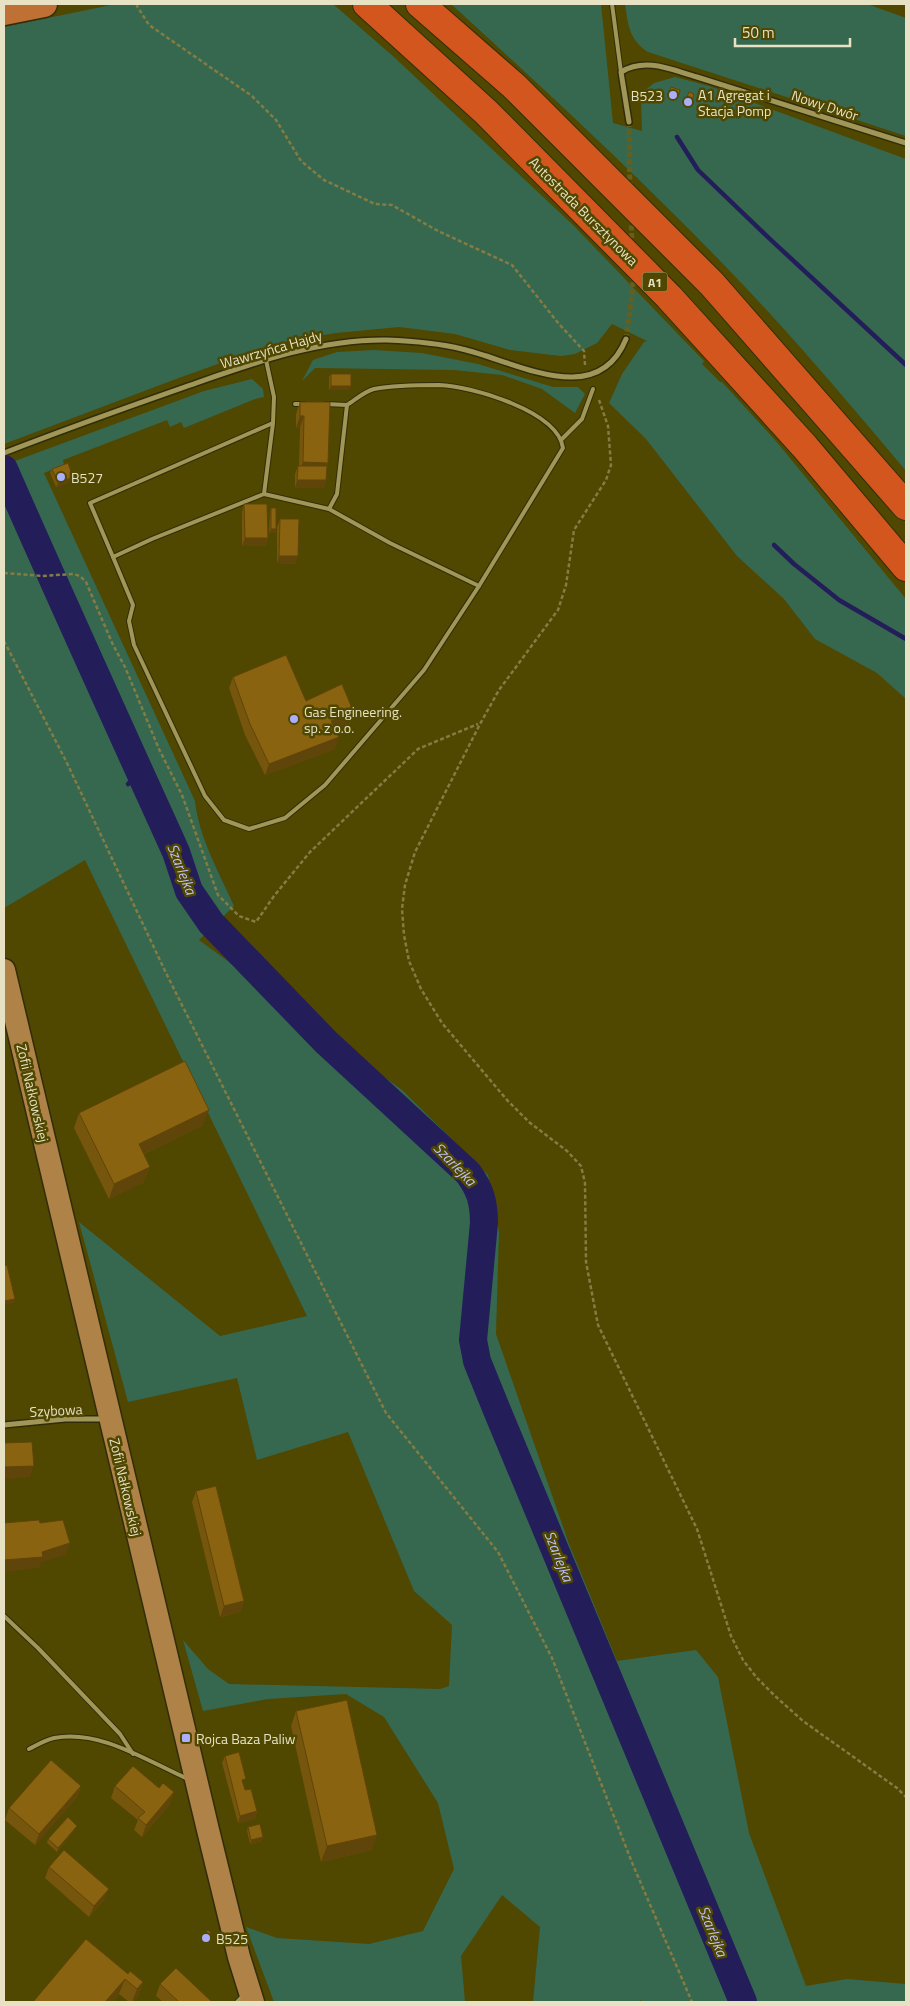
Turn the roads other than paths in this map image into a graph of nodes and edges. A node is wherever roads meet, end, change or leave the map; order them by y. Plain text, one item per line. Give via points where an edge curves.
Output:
1 (44, 4) edge
2 (420, 4) edge
3 (612, 4) edge
4 (375, 11) edge
5 (4, 12) edge
6 (621, 72) junction
7 (628, 122) tunnel mouth
8 (906, 143) edge
9 (626, 338) tunnel mouth
10 (266, 360) junction
11 (593, 389) road end
12 (295, 404) dead end
13 (313, 404) edge
14 (321, 404) edge
15 (347, 405) junction
16 (273, 424) junction
17 (562, 439) junction
18 (4, 453) edge
19 (264, 494) junction
20 (906, 506) edge
21 (329, 510) junction
22 (113, 557) junction
23 (906, 567) edge
24 (479, 586) junction
25 (4, 970) edge
26 (110, 1419) junction
27 (4, 1425) edge
28 (4, 1616) edge
29 (29, 1749) dead end
30 (133, 1754) junction
31 (196, 1783) junction
32 (246, 1998) edge

1 - 5 main road
2 - 20 highway via 514,86 712,284
3 - 6 lane
4 - 23 highway, Autostrada Bursztynowa / A1 via 486,112 694,322
6 - 7 street
6 - 8 street, Nowy Dwór via 637,64 662,67
9 - 10 street, Wawrzyńca Hajdy via 614,360 586,377 542,374 463,349 387,340 320,346
10 - 16 lane via 274,397
10 - 18 street, Wawrzyńca Hajdy via 89,420
11 - 17 lane via 582,418
12 - 13 lane
14 - 15 lane
15 - 17 lane via 372,390 440,385 482,392 532,414 554,429
15 - 21 lane via 337,494
16 - 19 lane
16 - 22 lane via 90,503
17 - 24 lane via 563,448
19 - 21 lane
19 - 22 lane
21 - 24 lane
22 - 24 lane via 133,604 129,621 134,645 205,796 224,820 249,829 285,818 325,785 424,670
25 - 26 street, Zofii Nałkowskiej
26 - 27 street, Szybowa via 65,1419
26 - 31 street, Zofii Nałkowskiej
28 - 30 lane via 120,1734
29 - 30 lane via 53,1738 86,1737
30 - 31 lane
31 - 32 street, Zofii Nałkowskiej

